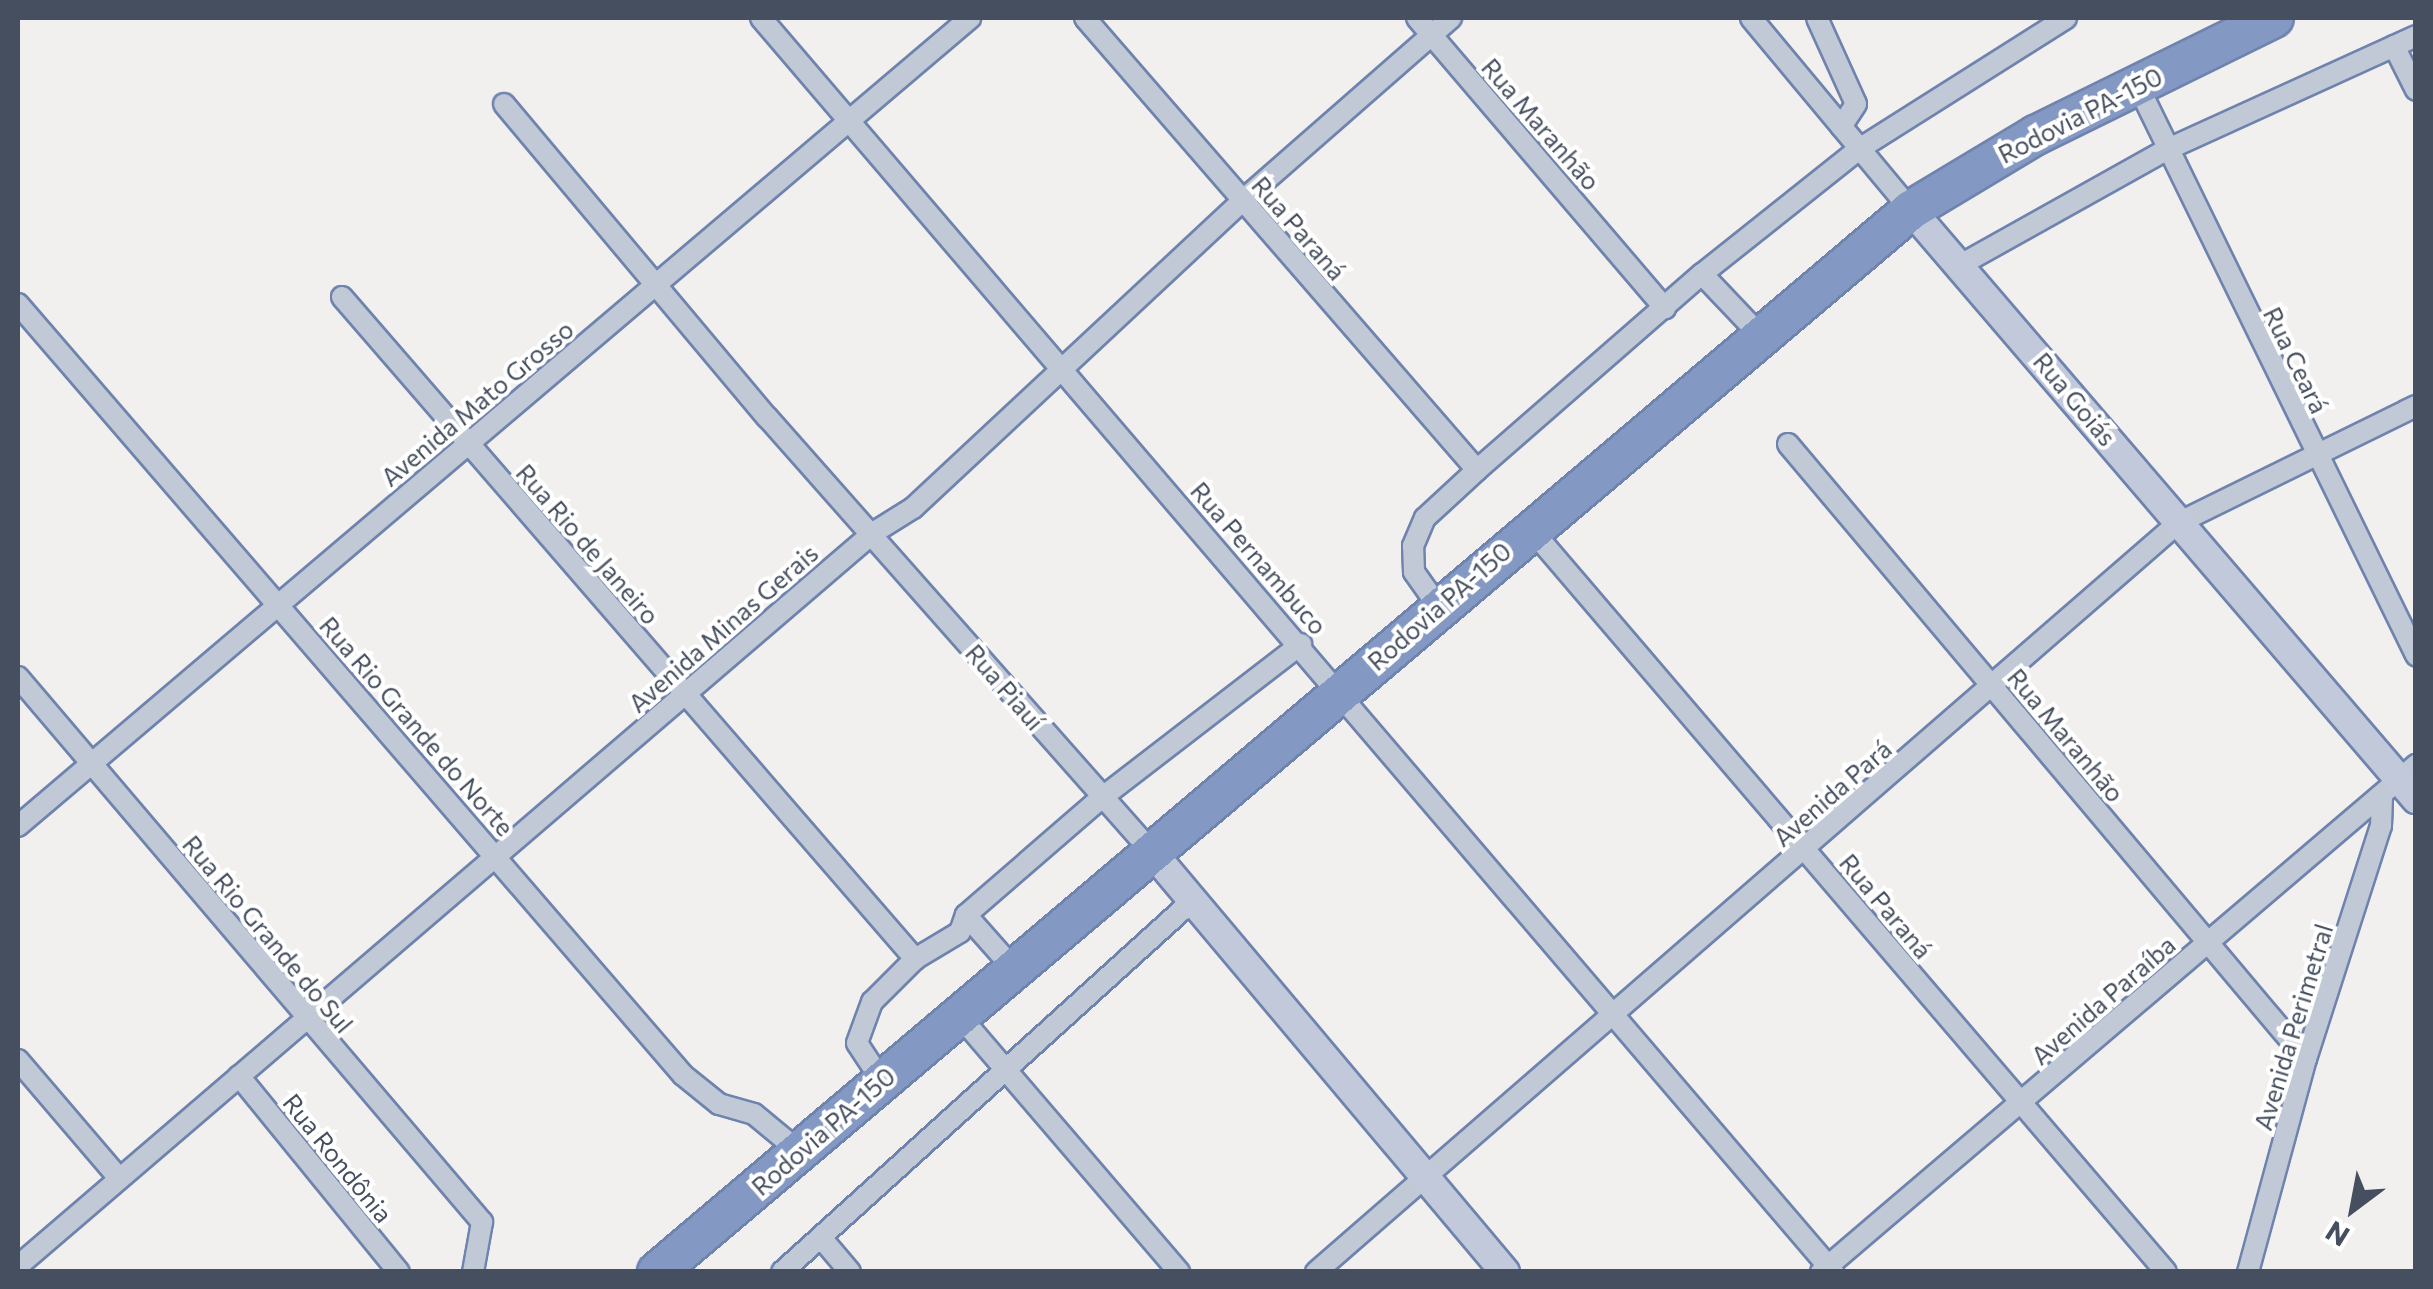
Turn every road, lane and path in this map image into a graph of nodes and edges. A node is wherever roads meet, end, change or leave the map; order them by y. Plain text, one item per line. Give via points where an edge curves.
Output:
1 (760, 18) edge
2 (970, 18) edge
3 (1085, 18) edge
4 (1417, 18) edge
5 (1451, 18) edge
6 (1750, 18) edge
7 (1816, 18) edge
8 (2066, 18) edge
9 (2274, 18) edge
10 (1431, 34) junction
11 (2416, 36) edge
12 (2394, 46) junction
13 (2137, 84) junction
14 (2416, 90) edge
15 (504, 104) dead end
16 (847, 118) junction
17 (1841, 127) junction
18 (1859, 149) junction
19 (2166, 150) junction
20 (1242, 201) junction
21 (1911, 210) junction
22 (1962, 264) junction
23 (1702, 274) junction
24 (656, 283) junction
25 (342, 297) dead end
26 (18, 304) edge
27 (1665, 308) junction
28 (1758, 334) junction
29 (1064, 372) junction
30 (2416, 406) edge
31 (468, 443) junction
32 (1788, 444) dead end
33 (2314, 453) junction
34 (1477, 470) junction
35 (2178, 522) junction
36 (1529, 527) junction
37 (873, 533) junction
38 (278, 606) junction
39 (1438, 606) junction
40 (1302, 644) junction
41 (2416, 655) edge
42 (18, 678) edge
43 (1992, 686) junction
44 (685, 692) junction
45 (1340, 692) junction
46 (92, 765) junction
47 (2403, 786) edge
48 (1100, 800) junction
49 (18, 826) edge
50 (1806, 850) junction
51 (1151, 851) junction
52 (498, 855) junction
53 (1192, 901) junction
54 (966, 915) junction
55 (2209, 942) junction
56 (915, 959) junction
57 (1013, 968) junction
58 (958, 1014) junction
59 (306, 1018) junction
60 (1612, 1018) junction
61 (2306, 1058) junction
62 (18, 1060) edge
63 (1008, 1072) junction
64 (239, 1076) junction
65 (882, 1081) junction
66 (2021, 1104) junction
67 (800, 1152) junction
68 (118, 1178) junction
69 (1425, 1178) junction
70 (824, 1240) junction
71 (18, 1266) edge
72 (1828, 1270) edge
73 (399, 1272) edge
74 (473, 1272) edge
75 (657, 1272) edge
76 (782, 1272) edge
77 (850, 1272) edge
78 (1179, 1272) edge
79 (1316, 1272) edge
80 (1504, 1272) edge
81 (2166, 1272) edge
82 (2248, 1272) edge

1 - 16 street, Rua Pernambuco
2 - 16 street, Avenida Mato Grosso
3 - 20 street, Rua Paraná
4 - 10 street, Rua Maranhão
5 - 10 street, Avenida Minas Gerais
6 - 17 street, Rua Goiás
7 - 17 street via 1856,104
8 - 18 street
9 - 13 highway, Rodovia PA-150
10 - 20 street, Avenida Minas Gerais
10 - 27 street, Rua Maranhão
11 - 12 street
12 - 14 street
12 - 19 street
13 - 19 street, Rua Ceará
13 - 21 highway, Rodovia PA-150 via 2036,134
15 - 24 street, Rua Piauí
16 - 24 street, Avenida Mato Grosso
16 - 29 street, Rua Pernambuco
17 - 18 street, Rua Goiás
18 - 21 street, Rua Goiás
18 - 23 street
19 - 22 street
19 - 33 street, Rua Ceará
20 - 29 street, Avenida Minas Gerais
20 - 34 street, Rua Paraná
21 - 22 street, Rua Goiás
21 - 28 highway, Rodovia PA-150
22 - 35 street, Rua Goiás
23 - 27 street
23 - 28 street
24 - 31 street, Avenida Mato Grosso
24 - 37 street, Rua Piauí
25 - 31 street, Rua Rio de Janeiro
26 - 38 street, Rua Rio Grande do Norte
27 - 34 street
28 - 36 highway, Rodovia PA-150
29 - 37 street, Avenida Minas Gerais via 913,508
29 - 40 street, Rua Pernambuco
30 - 33 street, Avenida Pará
31 - 38 street, Avenida Mato Grosso
31 - 44 street, Rua Rio de Janeiro
32 - 43 street, Rua Maranhão
33 - 35 street, Avenida Pará
33 - 41 street, Rua Ceará
34 - 39 street via 1425,518 1413,546 1414,572
35 - 43 street, Avenida Pará
35 - 47 street, Rua Goiás
36 - 39 highway, Rodovia PA-150
36 - 50 street, Rua Paraná
37 - 44 street, Avenida Minas Gerais
37 - 48 street, Rua Piauí
38 - 46 street, Avenida Mato Grosso
38 - 52 street, Rua Rio Grande do Norte
39 - 45 highway, Rodovia PA-150
40 - 45 street, Rua Pernambuco
40 - 48 street
42 - 46 street, Rua Rio Grande do Sul
43 - 50 street, Avenida Pará
43 - 55 street, Rua Maranhão
44 - 52 street, Avenida Minas Gerais
44 - 56 street, Rua Rio de Janeiro
45 - 51 highway, Rodovia PA-150
45 - 60 street, Rua Pernambuco
46 - 49 street, Avenida Mato Grosso
46 - 59 street, Rua Rio Grande do Sul
47 - 55 street, Avenida Paraíba via 2329,834
47 - 61 street, Avenida Perimetral via 2381,826
48 - 51 street, Rua Piauí
48 - 54 street
50 - 60 street, Avenida Pará
50 - 66 street, Rua Paraná
51 - 53 street, Rua Piauí
51 - 57 highway, Rodovia PA-150
52 - 59 street, Avenida Minas Gerais
52 - 67 street, Rua Rio Grande do Norte via 694,1085 719,1104 754,1114
53 - 63 street
53 - 69 street, Rua Piauí
54 - 56 street via 960,932
54 - 57 street
55 - 61 street, Rua Maranhão
55 - 66 street, Avenida Paraíba
56 - 65 street via 861,1022 857,1043
57 - 58 highway, Rodovia PA-150
58 - 63 street
58 - 65 highway, Rodovia PA-150
59 - 64 street, Avenida Minas Gerais
59 - 74 street, Rua Rio Grande do Sul via 482,1222
60 - 69 street, Avenida Pará
60 - 72 street, Rua Pernambuco
61 - 82 street, Avenida Perimetral
62 - 68 street
63 - 70 street
63 - 78 street
64 - 68 street, Avenida Minas Gerais
64 - 73 street, Rua Rondônia
65 - 67 highway, Rodovia PA-150
66 - 72 street, Avenida Paraíba
66 - 81 street, Rua Paraná
67 - 75 highway, Rodovia PA-150
68 - 71 street, Avenida Minas Gerais
69 - 79 street, Avenida Pará
69 - 80 street, Rua Piauí
70 - 76 street
70 - 77 street

